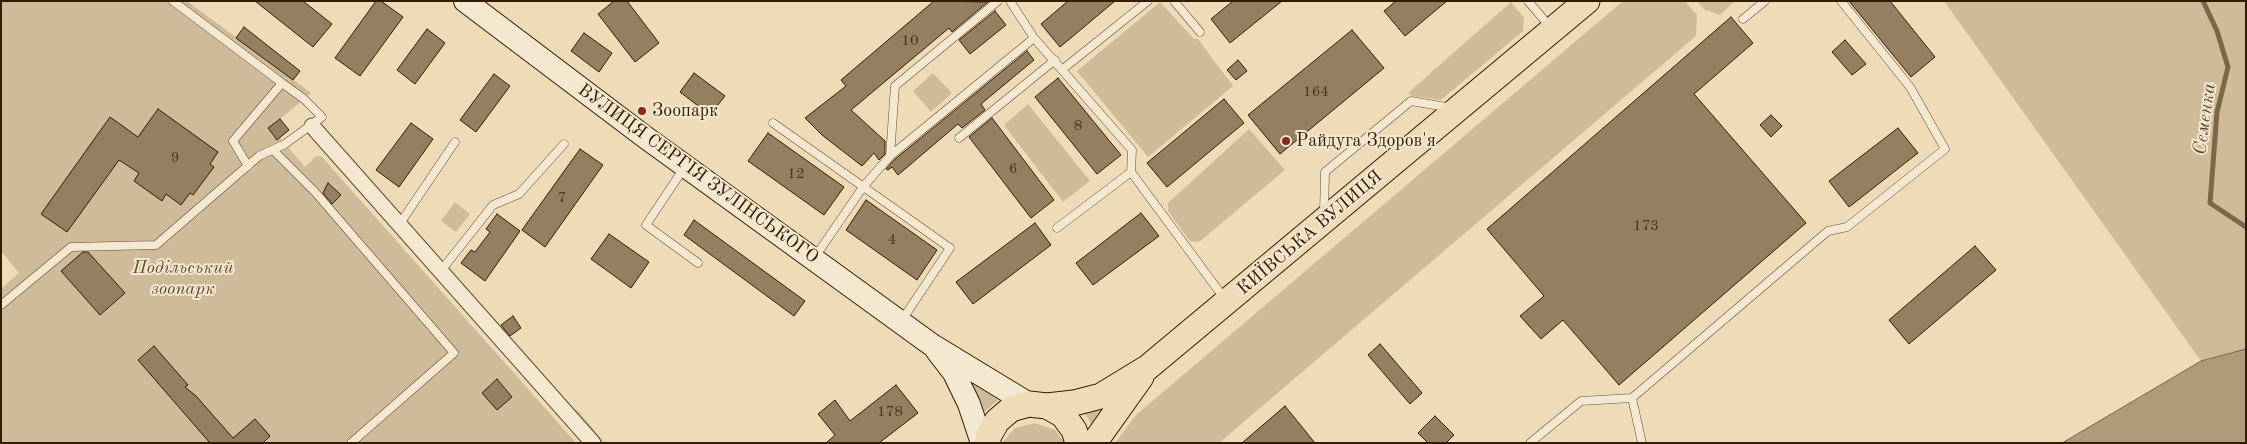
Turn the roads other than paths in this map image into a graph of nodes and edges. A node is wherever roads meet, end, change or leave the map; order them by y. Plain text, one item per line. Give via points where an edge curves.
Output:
1 (173, 1) edge
2 (465, 1) edge
3 (998, 1) edge
4 (1010, 1) edge
5 (1148, 1) edge
6 (1174, 1) edge
7 (1528, 1) edge
8 (1587, 1) edge
9 (1765, 1) edge
10 (1841, 1) edge
11 (1743, 19) dead end
12 (1553, 30) junction
13 (1200, 32) dead end
14 (1034, 38) junction
15 (1055, 60) junction
16 (1062, 69) junction
17 (282, 83) junction
18 (1458, 109) junction
19 (773, 123) dead end
20 (312, 126) junction
21 (959, 138) dead end
22 (454, 142) dead end
23 (564, 144) dead end
24 (273, 150) junction
25 (890, 156) junction
26 (248, 166) junction
27 (686, 166) junction
28 (1131, 172) junction
29 (864, 186) junction
30 (1324, 221) junction
31 (399, 225) junction
32 (1057, 228) dead end
33 (814, 259) junction
34 (698, 263) dead end
35 (440, 272) junction
36 (1227, 302) junction
37 (1, 305) edge
38 (900, 321) junction
39 (932, 344) junction
40 (1147, 368) junction
41 (1632, 398) junction
42 (1038, 405) junction
43 (351, 443) edge
44 (593, 443) edge
45 (982, 443) edge
46 (988, 443) edge
47 (1078, 443) edge
48 (1094, 443) edge
49 (1530, 443) edge
50 (1642, 443) edge

1 - 17 lane
2 - 27 street, ВУЛИЦЯ СЕРГІЯ ЗУЛІНСЬКОГО
3 - 25 lane via 895,86
4 - 14 lane
5 - 16 lane
6 - 13 lane
7 - 12 lane
8 - 12 main road, КИЇВСЬКА ВУЛИЦЯ
9 - 11 lane
10 - 41 lane via 1910,86 1945,149 1847,227 1828,231
12 - 18 main road, КИЇВСЬКА ВУЛИЦЯ
14 - 15 lane
14 - 25 lane
15 - 16 lane
15 - 21 lane
16 - 28 lane via 1132,150
17 - 20 lane via 304,98 322,117
17 - 26 lane via 233,141
18 - 30 main road, КИЇВСЬКА ВУЛИЦЯ
18 - 30 lane via 1411,101 1325,172
19 - 29 lane
20 - 24 lane
20 - 31 street
22 - 31 lane
23 - 35 lane via 519,194 493,205
24 - 26 lane
24 - 43 lane via 315,192 454,353
25 - 29 lane
26 - 37 lane via 156,245 71,246
27 - 33 street, ВУЛИЦЯ СЕРГІЯ ЗУЛІНСЬКОГО
27 - 34 lane via 646,225
28 - 32 lane
28 - 36 lane
29 - 33 lane
29 - 38 lane via 950,248
30 - 36 main road, КИЇВСЬКА ВУЛИЦЯ
31 - 35 street
33 - 38 street, ВУЛИЦЯ СЕРГІЯ ЗУЛІНСЬКОГО
35 - 44 street
36 - 40 main road, КИЇВСЬКА ВУЛИЦЯ
38 - 39 street, ВУЛИЦЯ СЕРГІЯ ЗУЛІНСЬКОГО
39 - 42 street
39 - 45 street via 954,373
40 - 42 main road via 1101,396 1074,403
40 - 48 main road
41 - 49 lane via 1581,401
41 - 50 lane
42 - 46 main road via 1011,409 997,421
42 - 47 main road via 1063,415 1074,430

